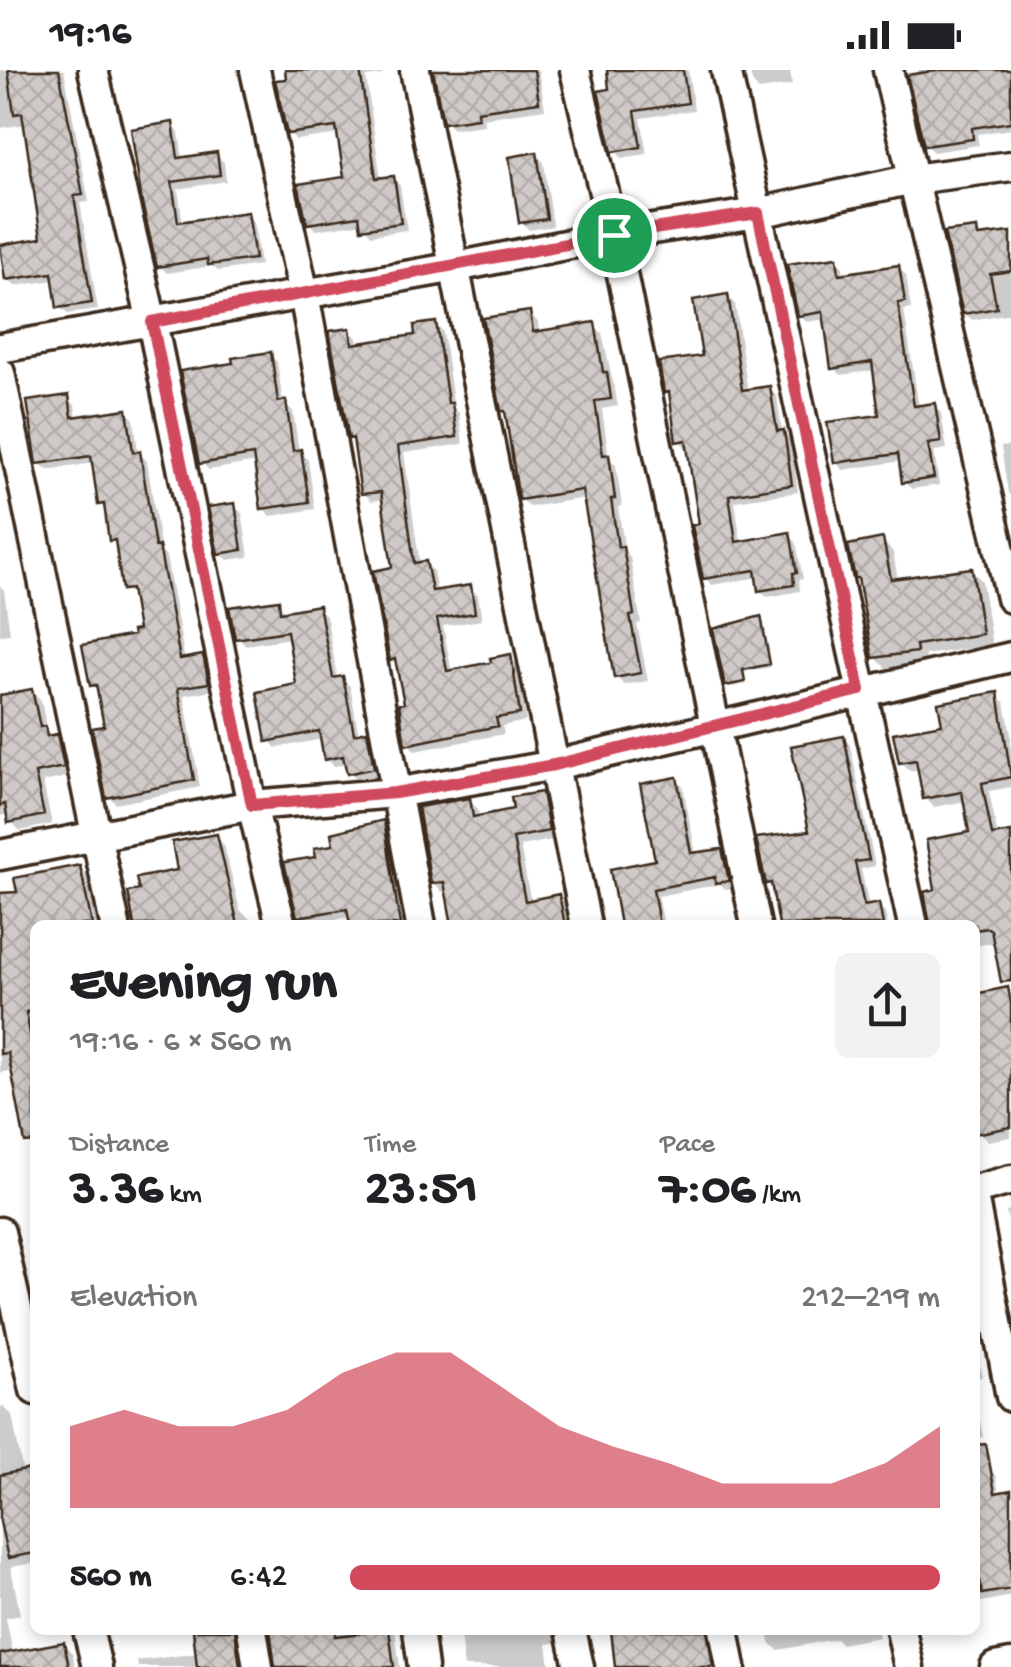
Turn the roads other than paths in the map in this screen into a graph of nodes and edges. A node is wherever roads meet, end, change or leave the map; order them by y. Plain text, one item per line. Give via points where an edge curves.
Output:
1 (94, 70) edge
2 (255, 70) edge
3 (416, 70) edge
4 (575, 70) edge
5 (726, 70) edge
6 (888, 70) edge
7 (1011, 166) edge
8 (913, 179) junction
9 (758, 213) junction
10 (614, 235) junction
11 (456, 267) junction
12 (304, 294) junction
13 (152, 322) junction
14 (0, 348) edge
15 (0, 372) edge
16 (1011, 598) edge
17 (1011, 657) edge
18 (860, 690) junction
19 (714, 728) junction
20 (554, 765) junction
21 (395, 793) junction
22 (252, 805) junction
23 (96, 836) junction
24 (0, 855) edge
25 (115, 920) edge
26 (281, 920) edge
27 (420, 920) edge
28 (585, 920) edge
29 (755, 920) edge
30 (912, 920) edge
31 (1011, 1180) edge
32 (980, 1189) edge
33 (0, 1232) edge
34 (980, 1233) edge
35 (21, 1353) edge
36 (30, 1377) edge
37 (1011, 1397) edge
38 (89, 1635) edge
39 (253, 1635) edge
40 (419, 1635) edge
41 (572, 1635) edge
42 (725, 1635) edge
43 (902, 1635) edge
44 (1011, 1664) edge
45 (97, 1667) edge
46 (258, 1667) edge
47 (423, 1667) edge
48 (579, 1667) edge
49 (731, 1667) edge
50 (909, 1667) edge
51 (996, 1667) edge

1 - 13 street
2 - 12 street
3 - 11 street
4 - 10 street
5 - 9 street
6 - 8 street
7 - 8 street
8 - 9 street
8 - 16 street
9 - 10 street
9 - 18 street
10 - 11 street
10 - 19 street
11 - 12 street
11 - 20 street
12 - 13 street
12 - 21 street
13 - 14 street
13 - 22 street
15 - 23 street
17 - 18 street
18 - 19 street
18 - 30 street
19 - 20 street
19 - 29 street
20 - 21 street
20 - 28 street
21 - 22 street
21 - 27 street
22 - 23 street
22 - 26 street
23 - 24 street
23 - 25 street
31 - 32 street
33 - 35 street
34 - 37 street
35 - 36 street
38 - 45 street
39 - 46 street
40 - 47 street
41 - 48 street
42 - 49 street
43 - 50 street
44 - 51 street

